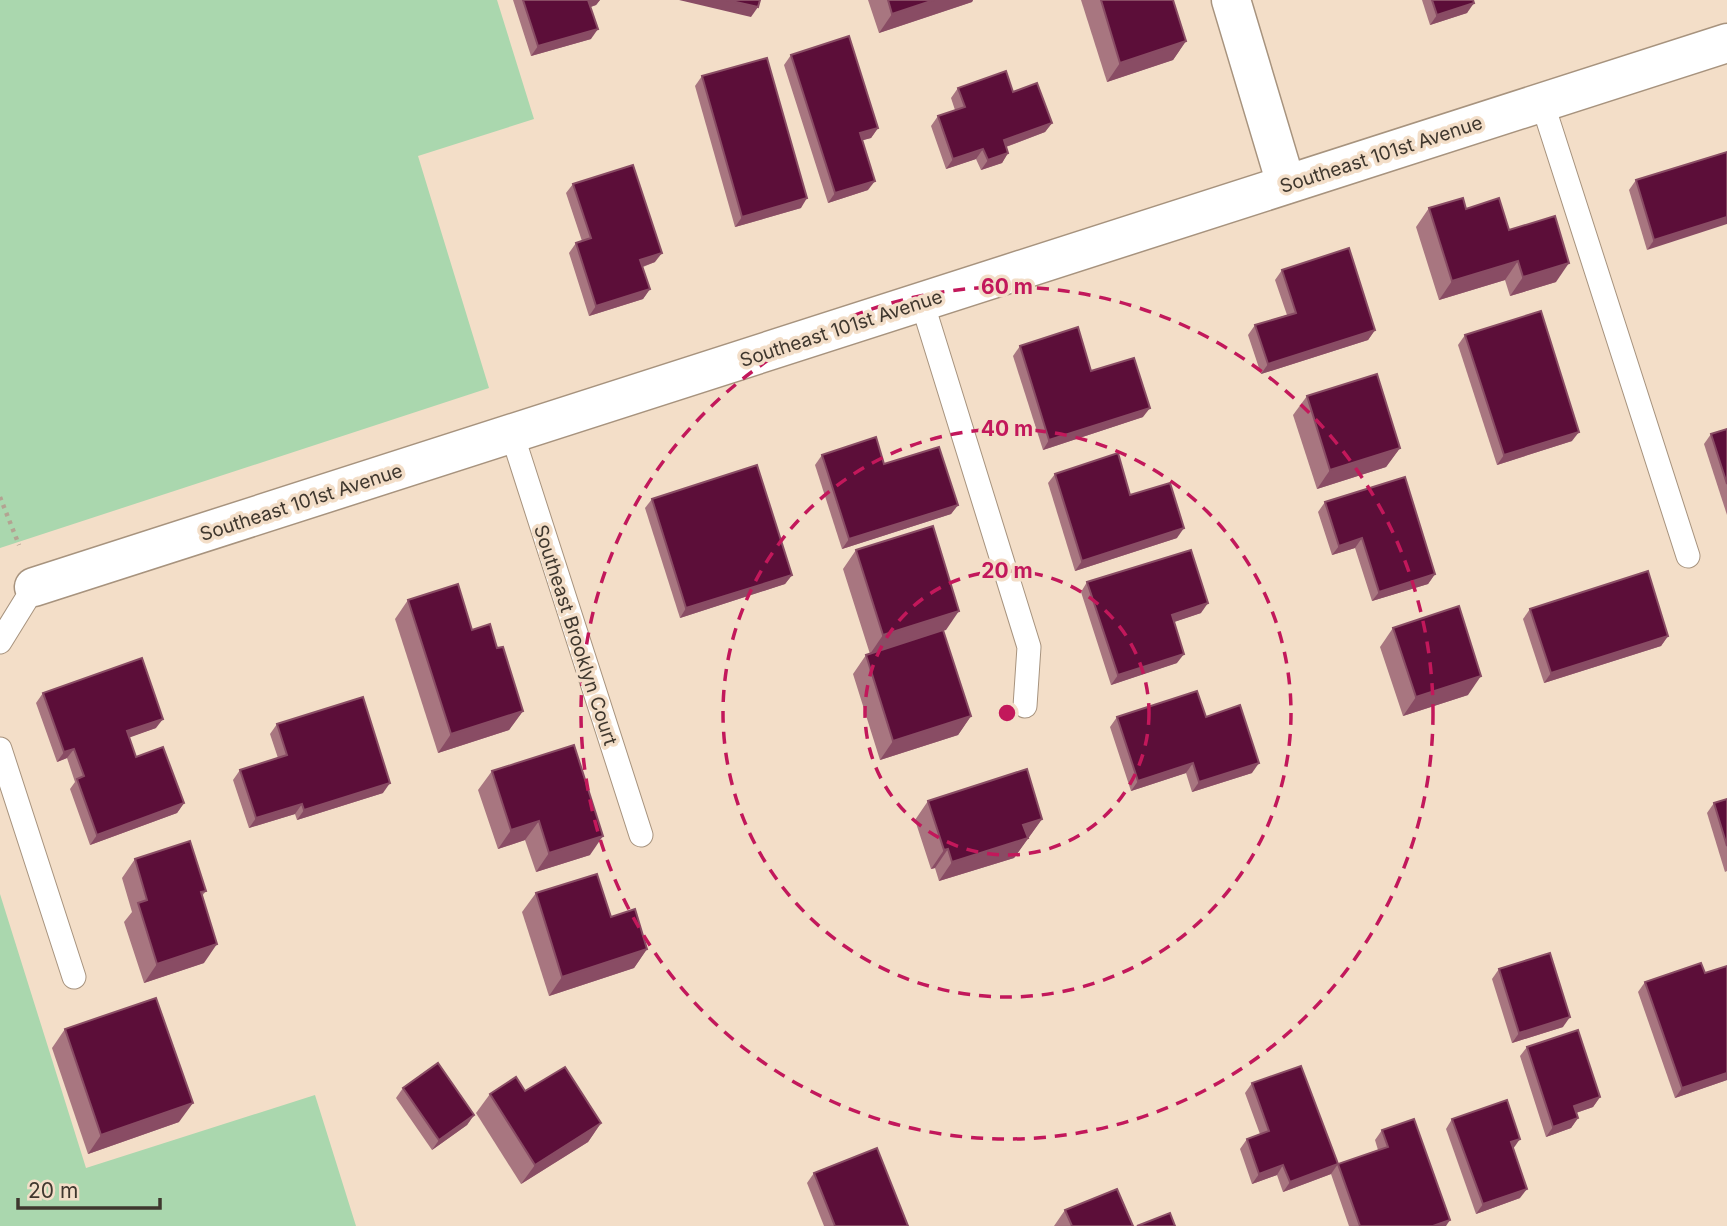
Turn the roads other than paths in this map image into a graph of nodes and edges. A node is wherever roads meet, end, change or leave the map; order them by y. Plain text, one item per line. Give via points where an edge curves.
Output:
1 (1231, 0) edge
2 (1727, 43) edge
3 (1542, 102) junction
4 (1286, 184) junction
5 (922, 302) junction
6 (512, 434) junction
7 (1688, 556) dead end
8 (34, 587) joint
9 (0, 642) edge
10 (1025, 706) dead end
11 (0, 749) edge
12 (641, 835) dead end
13 (74, 977) dead end

1 - 4 street
2 - 3 street, Southeast 101st Avenue
3 - 4 street, Southeast 101st Avenue
3 - 7 lane
4 - 5 street, Southeast 101st Avenue
5 - 6 street, Southeast 101st Avenue
5 - 10 lane via 1029,647
6 - 8 street, Southeast 101st Avenue
6 - 12 lane, Southeast Brooklyn Court
8 - 9 lane
11 - 13 lane

